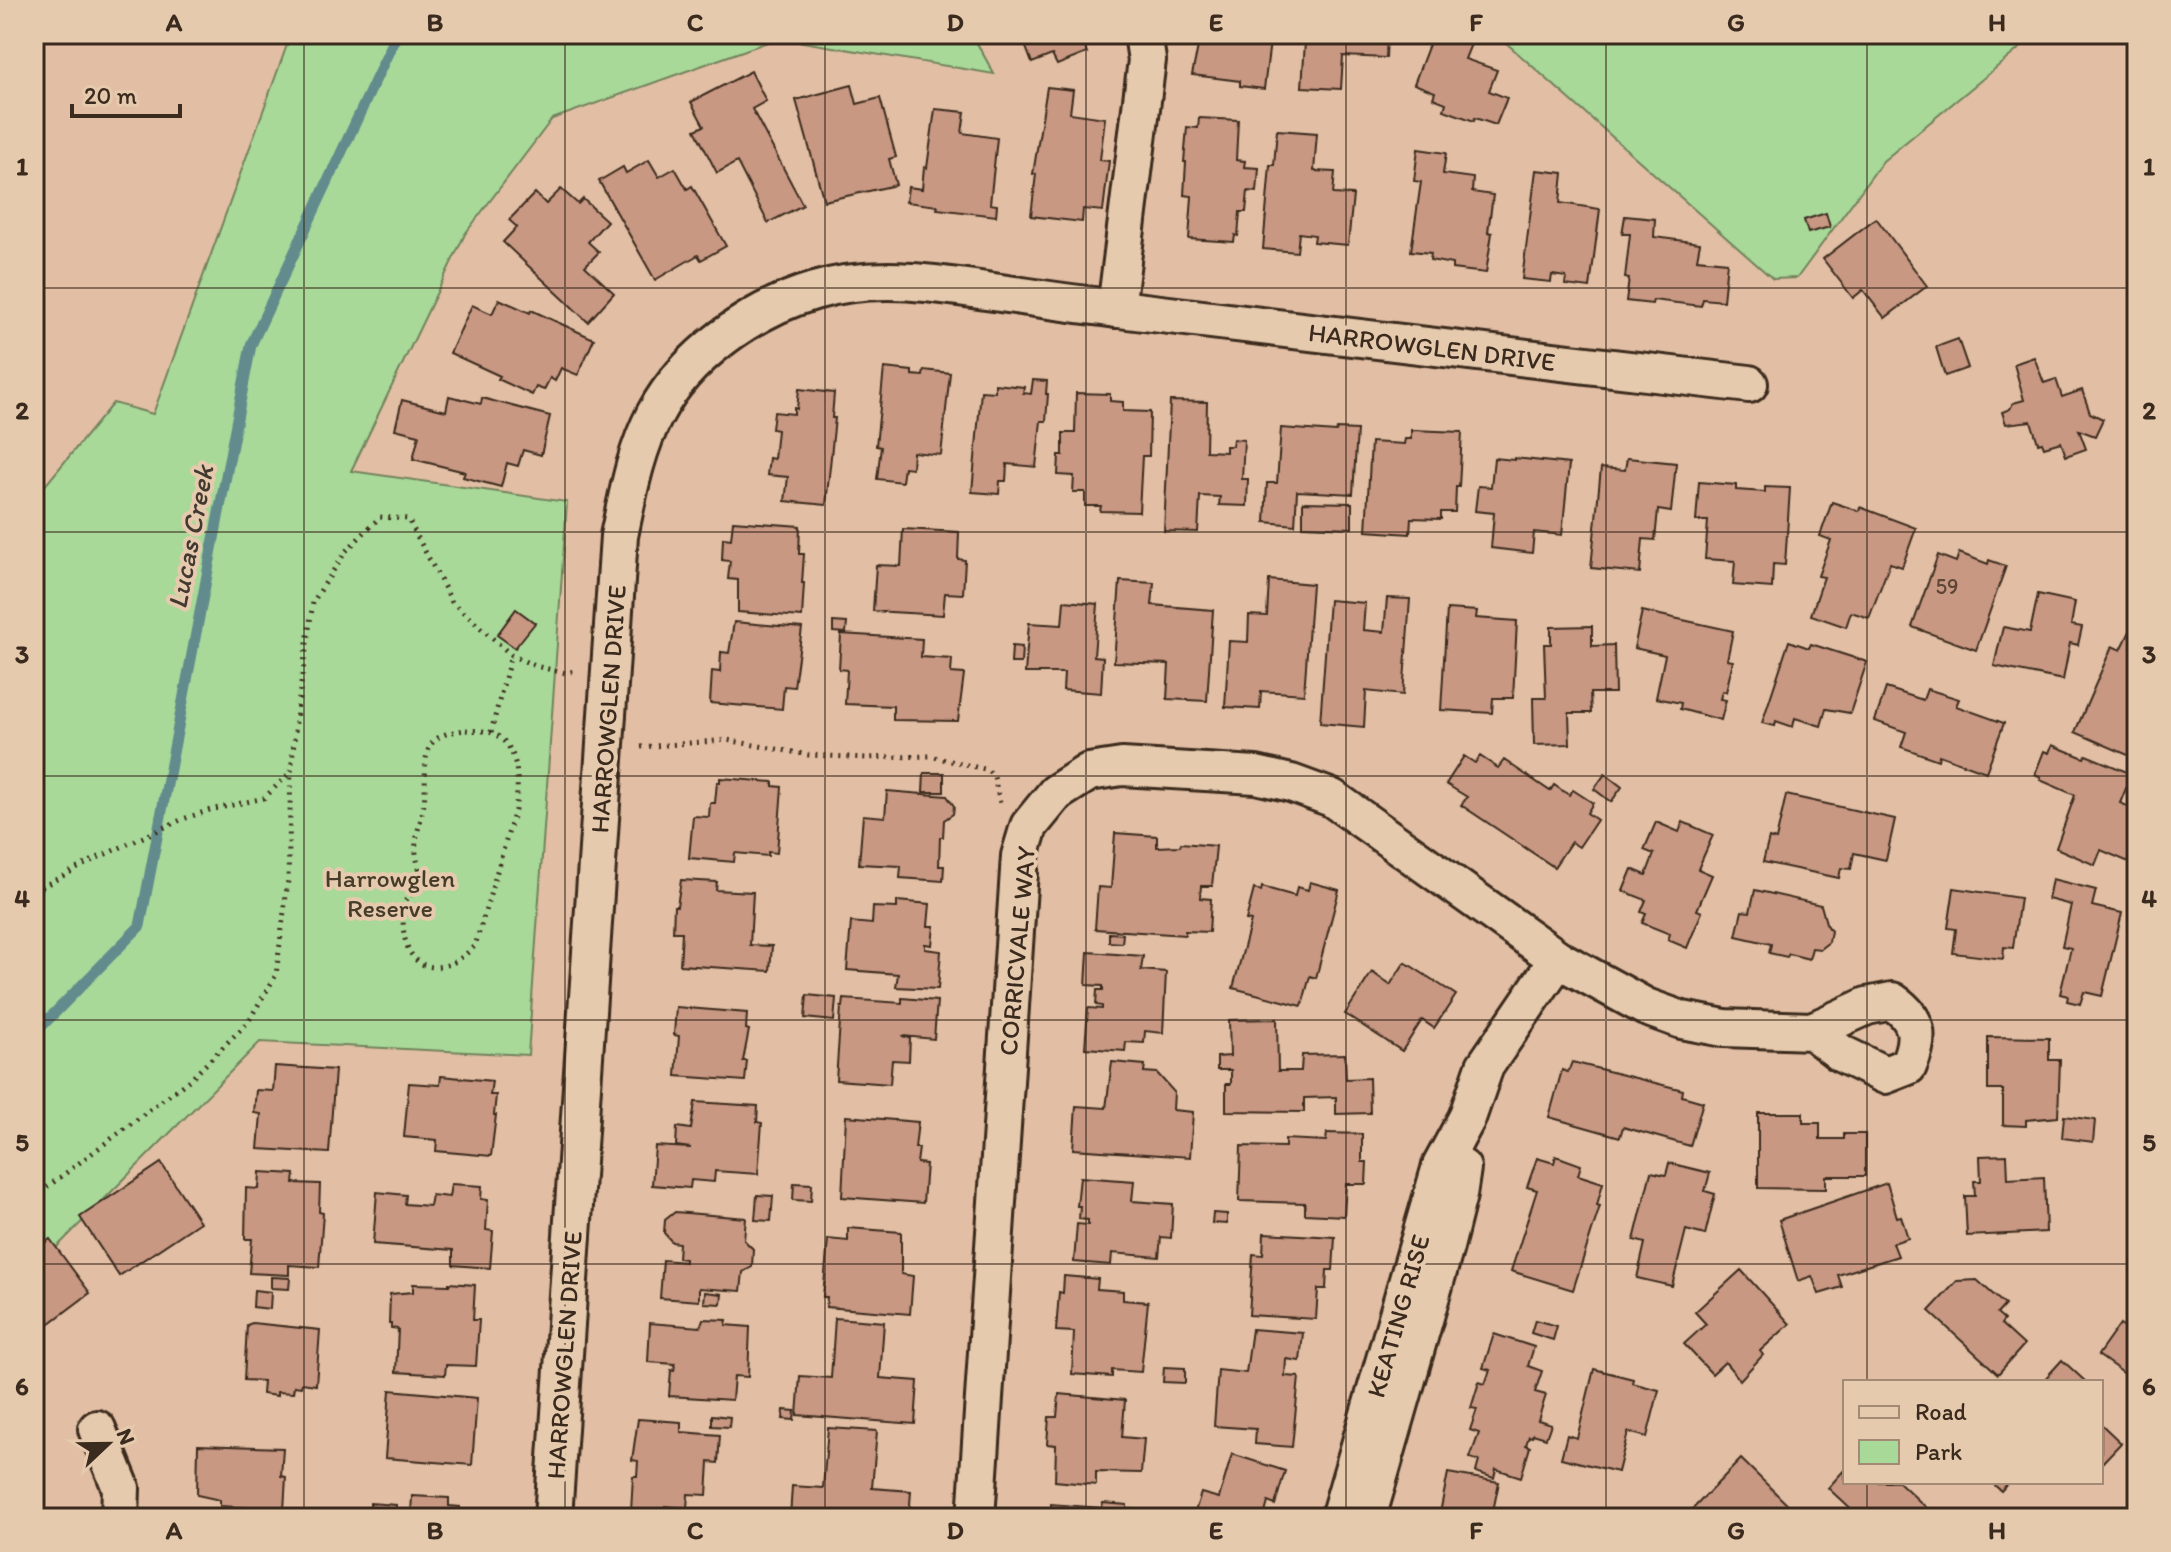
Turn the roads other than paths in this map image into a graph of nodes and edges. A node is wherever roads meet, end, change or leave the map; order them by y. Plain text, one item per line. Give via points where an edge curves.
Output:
1 (1143, 34) edge
2 (1116, 309) junction
3 (1749, 384) dead end
4 (1558, 959) junction
5 (1812, 1031) dead end
6 (1467, 1118) junction
7 (97, 1429) dead end
8 (120, 1518) edge
9 (553, 1518) edge
10 (976, 1518) edge
11 (1339, 1518) edge
12 (1367, 1518) edge

1 - 2 street via 1147,60
2 - 3 street, HARROWGLEN DRIVE
2 - 9 street, HARROWGLEN DRIVE via 916,281 865,281 814,291 768,310 723,339 687,370 655,413 633,466 619,536
4 - 5 street, CORRICVALE WAY via 1646,1007 1682,1020 1724,1028
4 - 6 street, KEATING RISE via 1485,1066
4 - 10 street, CORRICVALE WAY via 1332,798 1291,783 1256,775 1122,767 1089,772 1056,793 1029,826 1020,856
6 - 11 street, KEATING RISE via 1441,1166
6 - 12 street, KEATING RISE via 1452,1221
7 - 8 street via 121,1488

